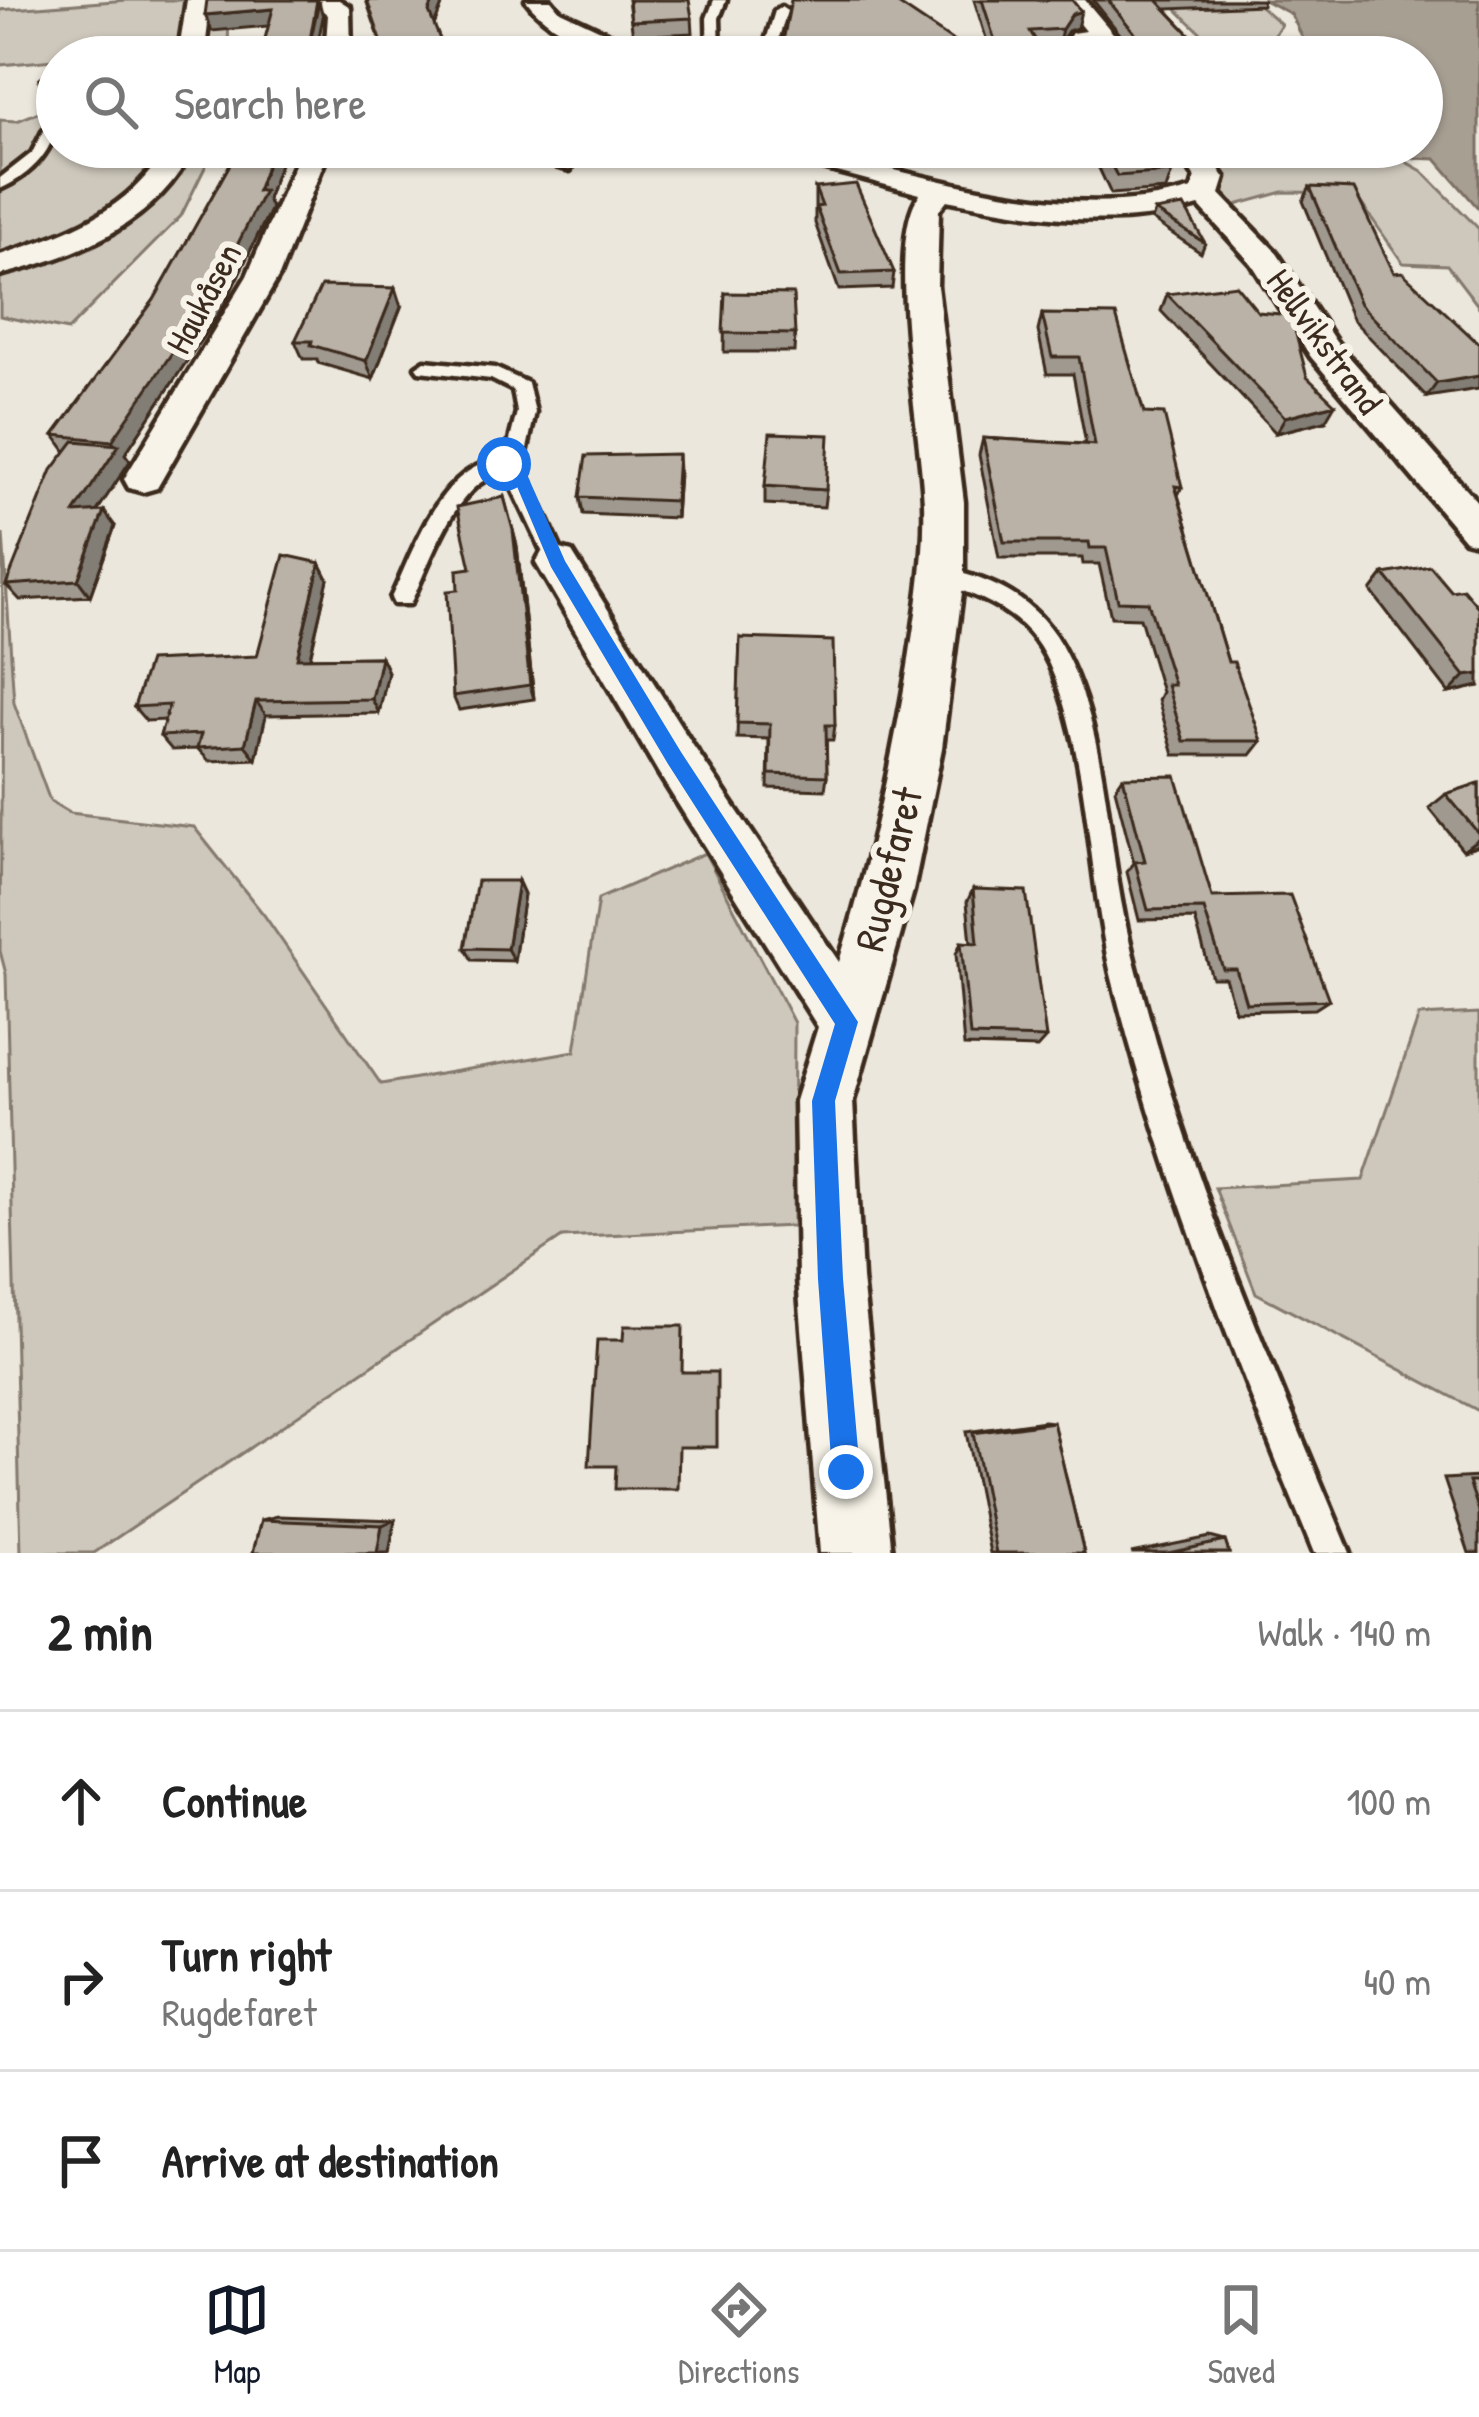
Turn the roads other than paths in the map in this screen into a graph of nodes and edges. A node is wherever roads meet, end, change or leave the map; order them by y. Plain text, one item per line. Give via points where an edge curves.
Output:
1 (199, 0) edge
2 (322, 0) edge
3 (538, 0) edge
4 (720, 0) edge
5 (1072, 0) edge
6 (782, 10) dead end
7 (1099, 33) junction
8 (194, 36) edge
9 (339, 36) edge
10 (578, 36) edge
11 (713, 36) edge
12 (774, 36) edge
13 (1076, 36) edge
14 (1102, 36) edge
15 (36, 156) edge
16 (167, 168) edge
17 (309, 168) edge
18 (860, 168) edge
19 (1204, 168) edge
20 (0, 185) edge
21 (940, 188) junction
22 (1204, 195) junction
23 (0, 265) edge
24 (425, 367) dead end
25 (513, 467) junction
26 (143, 479) dead end
27 (1479, 530) edge
28 (557, 562) joint
29 (943, 577) junction
30 (402, 598) dead end
31 (847, 1022) junction
32 (856, 1553) edge
33 (1332, 1553) edge

1 - 8 street
2 - 9 street via 341,12
3 - 10 street
4 - 11 lane
5 - 7 street
6 - 12 lane
7 - 13 lane
7 - 14 street
15 - 20 lane
16 - 23 street via 122,216
17 - 26 street, Haukåsen via 257,284
18 - 21 street
19 - 22 street, Hellvikstrand via 1210,178
21 - 22 street via 1097,210 1181,206
21 - 29 street, Rugdefaret via 924,208 922,286 944,502
22 - 27 street, Hellvikstrand via 1265,259 1323,350
24 - 25 lane via 495,374 521,387 526,412
25 - 28 lane
25 - 30 lane via 480,470 460,489
28 - 31 street
29 - 31 street, Rugdefaret via 918,748
29 - 33 lane via 1015,601 1062,669 1118,954 1187,1192
31 - 32 street, Rugdefaret via 824,1101 832,1300

